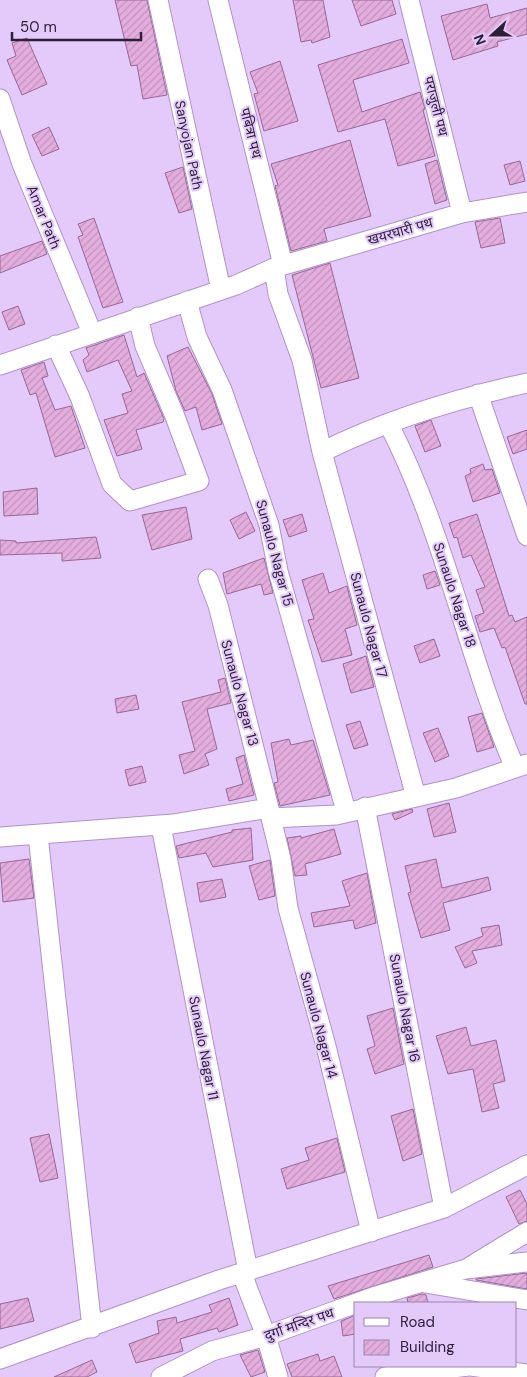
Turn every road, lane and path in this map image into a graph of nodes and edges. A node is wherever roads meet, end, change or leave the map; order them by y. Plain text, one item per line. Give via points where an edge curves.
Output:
1 (158, 0) edge
2 (218, 0) edge
3 (409, 0) edge
4 (0, 98) edge
5 (527, 202) edge
6 (462, 213) junction
7 (278, 266) junction
8 (221, 290) junction
9 (187, 301) junction
10 (138, 317) junction
11 (92, 334) junction
12 (56, 345) junction
13 (0, 365) edge
14 (527, 383) edge
15 (478, 394) junction
16 (389, 425) junction
17 (322, 452) junction
18 (527, 536) edge
19 (208, 579) dead end
20 (521, 766) edge
21 (416, 797) junction
22 (365, 808) junction
23 (346, 811) junction
24 (270, 813) junction
25 (161, 826) junction
26 (38, 835) junction
27 (0, 837) edge
28 (527, 1165) edge
29 (444, 1208) junction
30 (370, 1232) junction
31 (527, 1232) edge
32 (527, 1262) edge
33 (466, 1269) junction
34 (245, 1273) junction
35 (420, 1282) junction
36 (527, 1300) edge
37 (360, 1302) edge
38 (354, 1304) edge
39 (92, 1328) junction
40 (266, 1336) junction
41 (0, 1359) edge
42 (461, 1367) edge
43 (476, 1367) edge
44 (527, 1374) edge
45 (161, 1377) edge
46 (278, 1377) edge
47 (385, 1377) edge

1 - 8 street, Sanyojan Path
2 - 7 street, पबित्रा पथ
3 - 6 street, पराजुली पथ
4 - 11 street, Amar Path via 22,164
5 - 6 street, खयरघारी पथ
6 - 7 street, खयरघारी पथ
7 - 8 street, खयरघारी पथ
7 - 17 street, पबित्रा पथ via 278,294 302,360
8 - 9 street, खयरघारी पथ
9 - 10 street, खयरघारी पथ
9 - 23 street, Sunaulo Nagar 15 via 197,337 222,390 269,525 278,571
10 - 11 street, खयरघारी पथ
10 - 12 street via 145,346 199,481 130,501 112,484 80,397
11 - 12 street, खयरघारी पथ
12 - 13 street, खयरघारी पथ
14 - 15 street
15 - 16 street
15 - 18 street
16 - 17 street via 360,433
16 - 20 street, Sunaulo Nagar 18 via 408,460 500,734
17 - 21 street, Sunaulo Nagar 17
19 - 24 street, Sunaulo Nagar 13 via 218,605
20 - 21 street via 456,788
21 - 22 street
22 - 23 street
22 - 29 street, Sunaulo Nagar 16
23 - 24 street via 336,815
24 - 25 street
24 - 30 street, Sunaulo Nagar 14 via 288,908 326,1046
25 - 26 street
25 - 34 street, Sunaulo Nagar 11
26 - 27 street
26 - 39 street
28 - 29 street
29 - 30 street
30 - 34 street
31 - 33 street
32 - 33 street, दुर्गा मन्दिर पथ
33 - 35 street, दुर्गा मन्दिर पथ
34 - 39 street
34 - 40 street, Sunaulo Nagar 11
35 - 36 street
35 - 37 street, दुर्गा मन्दिर पथ
38 - 40 street, दुर्गा मन्दिर पथ
39 - 41 street
40 - 45 street, दुर्गा मन्दिर पथ via 212,1351
40 - 46 street, Sunaulo Nagar 11
42 - 47 street
43 - 44 street

